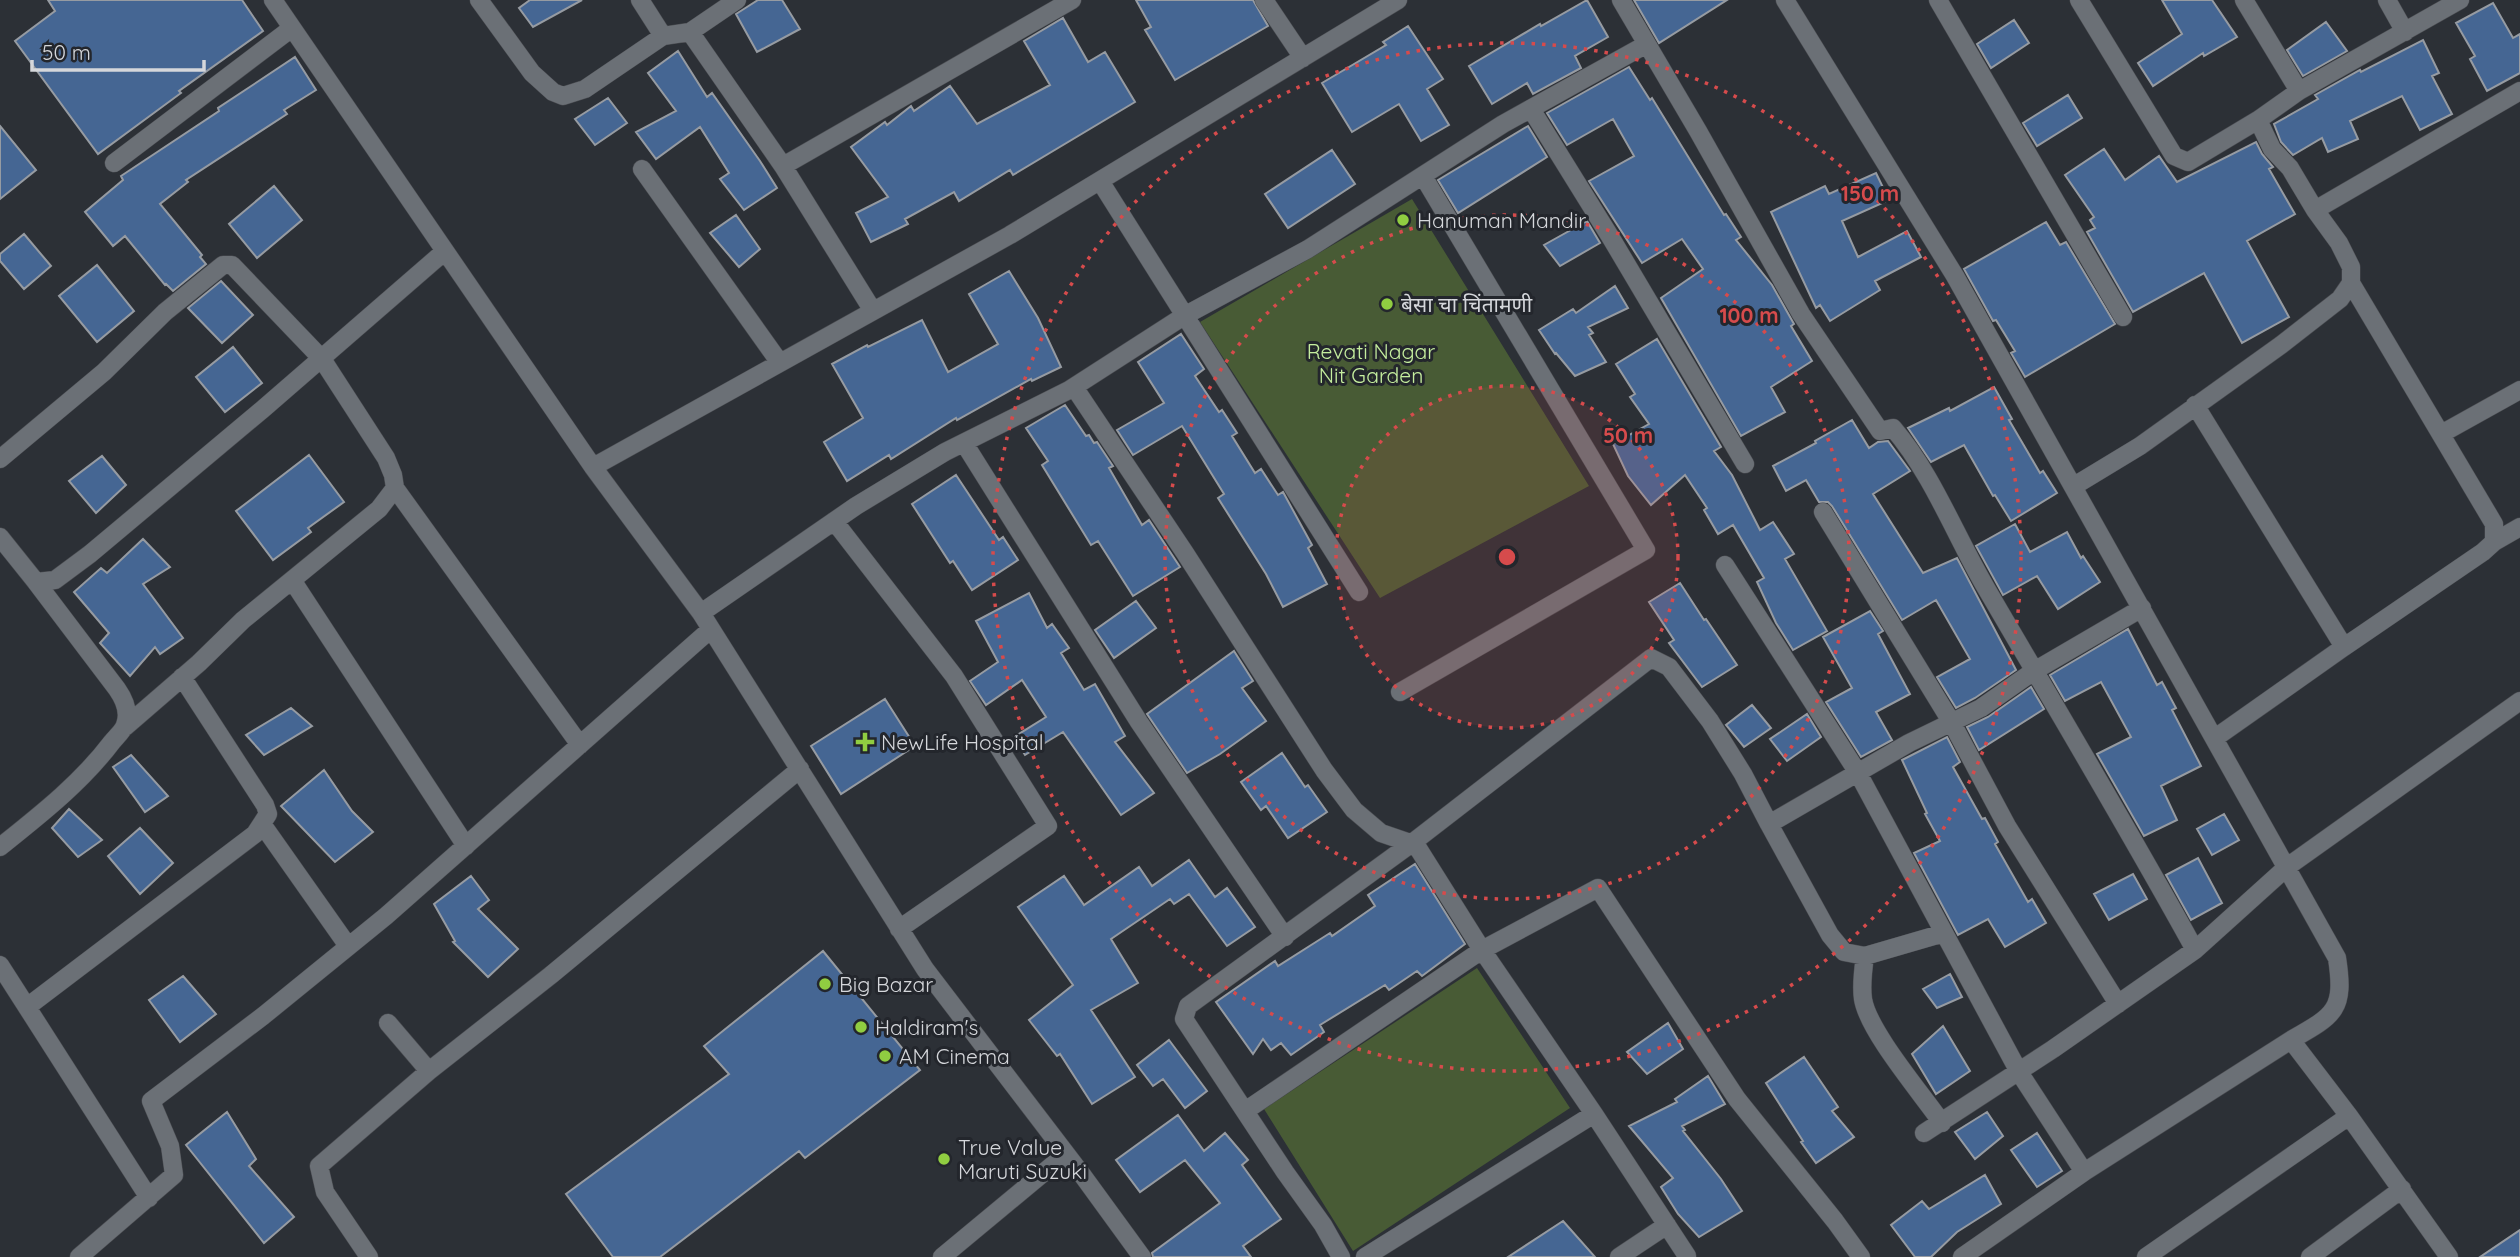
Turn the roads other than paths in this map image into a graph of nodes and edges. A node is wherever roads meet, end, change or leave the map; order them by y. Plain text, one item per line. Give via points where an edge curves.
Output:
1 (479, 0) edge
2 (640, 0) edge
3 (737, 0) edge
4 (1072, 0) edge
5 (1264, 0) edge
6 (1398, 0) edge
7 (1621, 0) edge
8 (1785, 0) edge
9 (1938, 0) edge
10 (2079, 0) edge
11 (2244, 0) edge
12 (2387, 0) edge
13 (2460, 0) edge
14 (275, 1) edge
15 (292, 28) junction
16 (690, 32) junction
17 (2405, 32) junction
18 (663, 36) junction
19 (1647, 44) junction
20 (1303, 58) junction
21 (2299, 91) junction
22 (2520, 91) edge
23 (1531, 109) junction
24 (2258, 120) junction
25 (114, 163) dead end
26 (783, 166) junction
27 (642, 169) dead end
28 (1423, 176) junction
29 (1100, 181) junction
30 (2315, 210) junction
31 (445, 251) junction
32 (2351, 283) junction
33 (873, 311) junction
34 (1184, 316) junction
35 (2123, 317) dead end
36 (322, 359) junction
37 (780, 363) junction
38 (1074, 387) junction
39 (2520, 390) edge
40 (2195, 405) junction
41 (2441, 434) junction
42 (964, 443) junction
43 (0, 459) edge
44 (1745, 464) dead end
45 (593, 467) junction
46 (2074, 486) junction
47 (395, 488) junction
48 (1823, 512) dead end
49 (834, 521) junction
50 (2520, 527) edge
51 (0, 537) edge
52 (2494, 542) junction
53 (1725, 565) dead end
54 (292, 580) junction
55 (36, 582) junction
56 (1359, 592) dead end
57 (2142, 608) junction
58 (701, 613) junction
59 (711, 629) junction
60 (2344, 647) junction
61 (2034, 671) junction
62 (182, 677) junction
63 (1400, 692) dead end
64 (2520, 701) edge
65 (1952, 723) junction
66 (125, 727) junction
67 (2215, 738) junction
68 (580, 745) junction
69 (800, 769) junction
70 (1858, 773) junction
71 (262, 824) junction
72 (1769, 824) junction
73 (1412, 843) junction
74 (466, 846) junction
75 (0, 847) edge
76 (2287, 867) junction
77 (899, 929) junction
78 (1944, 933) junction
79 (1285, 937) junction
80 (348, 946) junction
81 (1482, 950) junction
82 (2195, 950) junction
83 (1865, 956) junction
84 (0, 965) edge
85 (2118, 1004) junction
86 (27, 1007) junction
87 (388, 1023) dead end
88 (2291, 1040) junction
89 (429, 1071) junction
90 (2018, 1072) junction
91 (1245, 1111) junction
92 (1594, 1114) junction
93 (2349, 1116) junction
94 (1942, 1123) junction
95 (1924, 1133) dead end
96 (1066, 1154) junction
97 (2084, 1172) junction
98 (2402, 1189) junction
99 (149, 1198) junction
100 (1667, 1225) junction
101 (1687, 1256) edge
102 (79, 1257) edge
103 (369, 1257) edge
104 (942, 1257) edge
105 (1142, 1257) edge
106 (1341, 1257) edge
107 (1365, 1257) edge
108 (1619, 1257) edge
109 (1861, 1257) edge
110 (1962, 1257) edge
111 (2146, 1257) edge
112 (2309, 1257) edge
113 (2449, 1257) edge

1 - 18 street via 532,73 563,96 585,89
2 - 18 street
3 - 16 street
4 - 26 street
5 - 20 street
6 - 20 street
7 - 19 street
8 - 46 street via 1955,276
9 - 35 street
10 - 24 street via 2174,156 2188,162
11 - 21 street
12 - 17 street
13 - 17 street
14 - 15 street
15 - 25 street
15 - 31 street
16 - 18 street
16 - 26 street
17 - 21 street
19 - 23 street
19 - 61 street via 1801,314 1880,430 1893,428 1921,466
20 - 29 street
21 - 24 street
22 - 30 street
23 - 28 street
23 - 44 street
24 - 30 street via 2272,149 2290,168
26 - 33 street
27 - 37 street
28 - 34 street via 1308,248
28 - 63 street via 1646,550
29 - 33 street
29 - 34 street
30 - 32 street via 2351,267
31 - 36 street
31 - 45 street
32 - 40 street via 2330,307
32 - 41 street
33 - 37 street
34 - 38 street
34 - 56 street
36 - 43 street via 232,265 223,265
36 - 47 street via 386,458
36 - 55 street via 90,554 55,580
37 - 45 street
38 - 42 street
38 - 73 street via 1354,810 1381,833
39 - 41 street
40 - 46 street
40 - 60 street
41 - 52 street via 2494,524
42 - 49 street
42 - 79 street via 1139,722
45 - 58 street
46 - 57 street
47 - 54 street via 379,509
47 - 68 street
48 - 65 street
49 - 58 street
49 - 77 street via 954,676 1048,826
50 - 52 street
51 - 55 street
52 - 60 street
53 - 70 street
54 - 62 street
54 - 74 street
55 - 66 street via 122,696
57 - 61 street
57 - 67 street
58 - 59 street
59 - 68 street
59 - 69 street
60 - 67 street
61 - 65 street
61 - 82 street
62 - 66 street
62 - 71 street via 265,805 268,814
64 - 76 street
65 - 70 street
65 - 85 street via 2007,826
66 - 75 street via 68,790
67 - 76 street
68 - 74 street
69 - 77 street
69 - 89 street
70 - 72 street
70 - 78 street
71 - 80 street
71 - 86 street
72 - 73 street via 1710,721 1670,667 1651,658
72 - 83 street via 1830,935 1844,953
73 - 79 street
73 - 81 street
74 - 80 street
76 - 82 street
76 - 88 street via 2337,958 2342,988 2336,1008
77 - 96 street
78 - 83 street
78 - 90 street
79 - 91 street via 1188,1006 1184,1020
80 - 99 street via 150,1101 170,1146 174,1175
81 - 91 street
81 - 92 street
81 - 109 street via 1598,888 1737,1099
82 - 85 street
83 - 94 street via 1864,1002 1874,1027
84 - 86 street
85 - 90 street
86 - 99 street
87 - 89 street
88 - 93 street
88 - 97 street
89 - 103 street via 318,1166 325,1192
90 - 94 street
90 - 97 street
91 - 106 street
92 - 100 street
92 - 107 street
93 - 98 street
93 - 111 street
94 - 95 street
96 - 104 street
96 - 105 street
97 - 110 street
98 - 112 street
98 - 113 street
99 - 102 street
100 - 101 street
100 - 108 street

